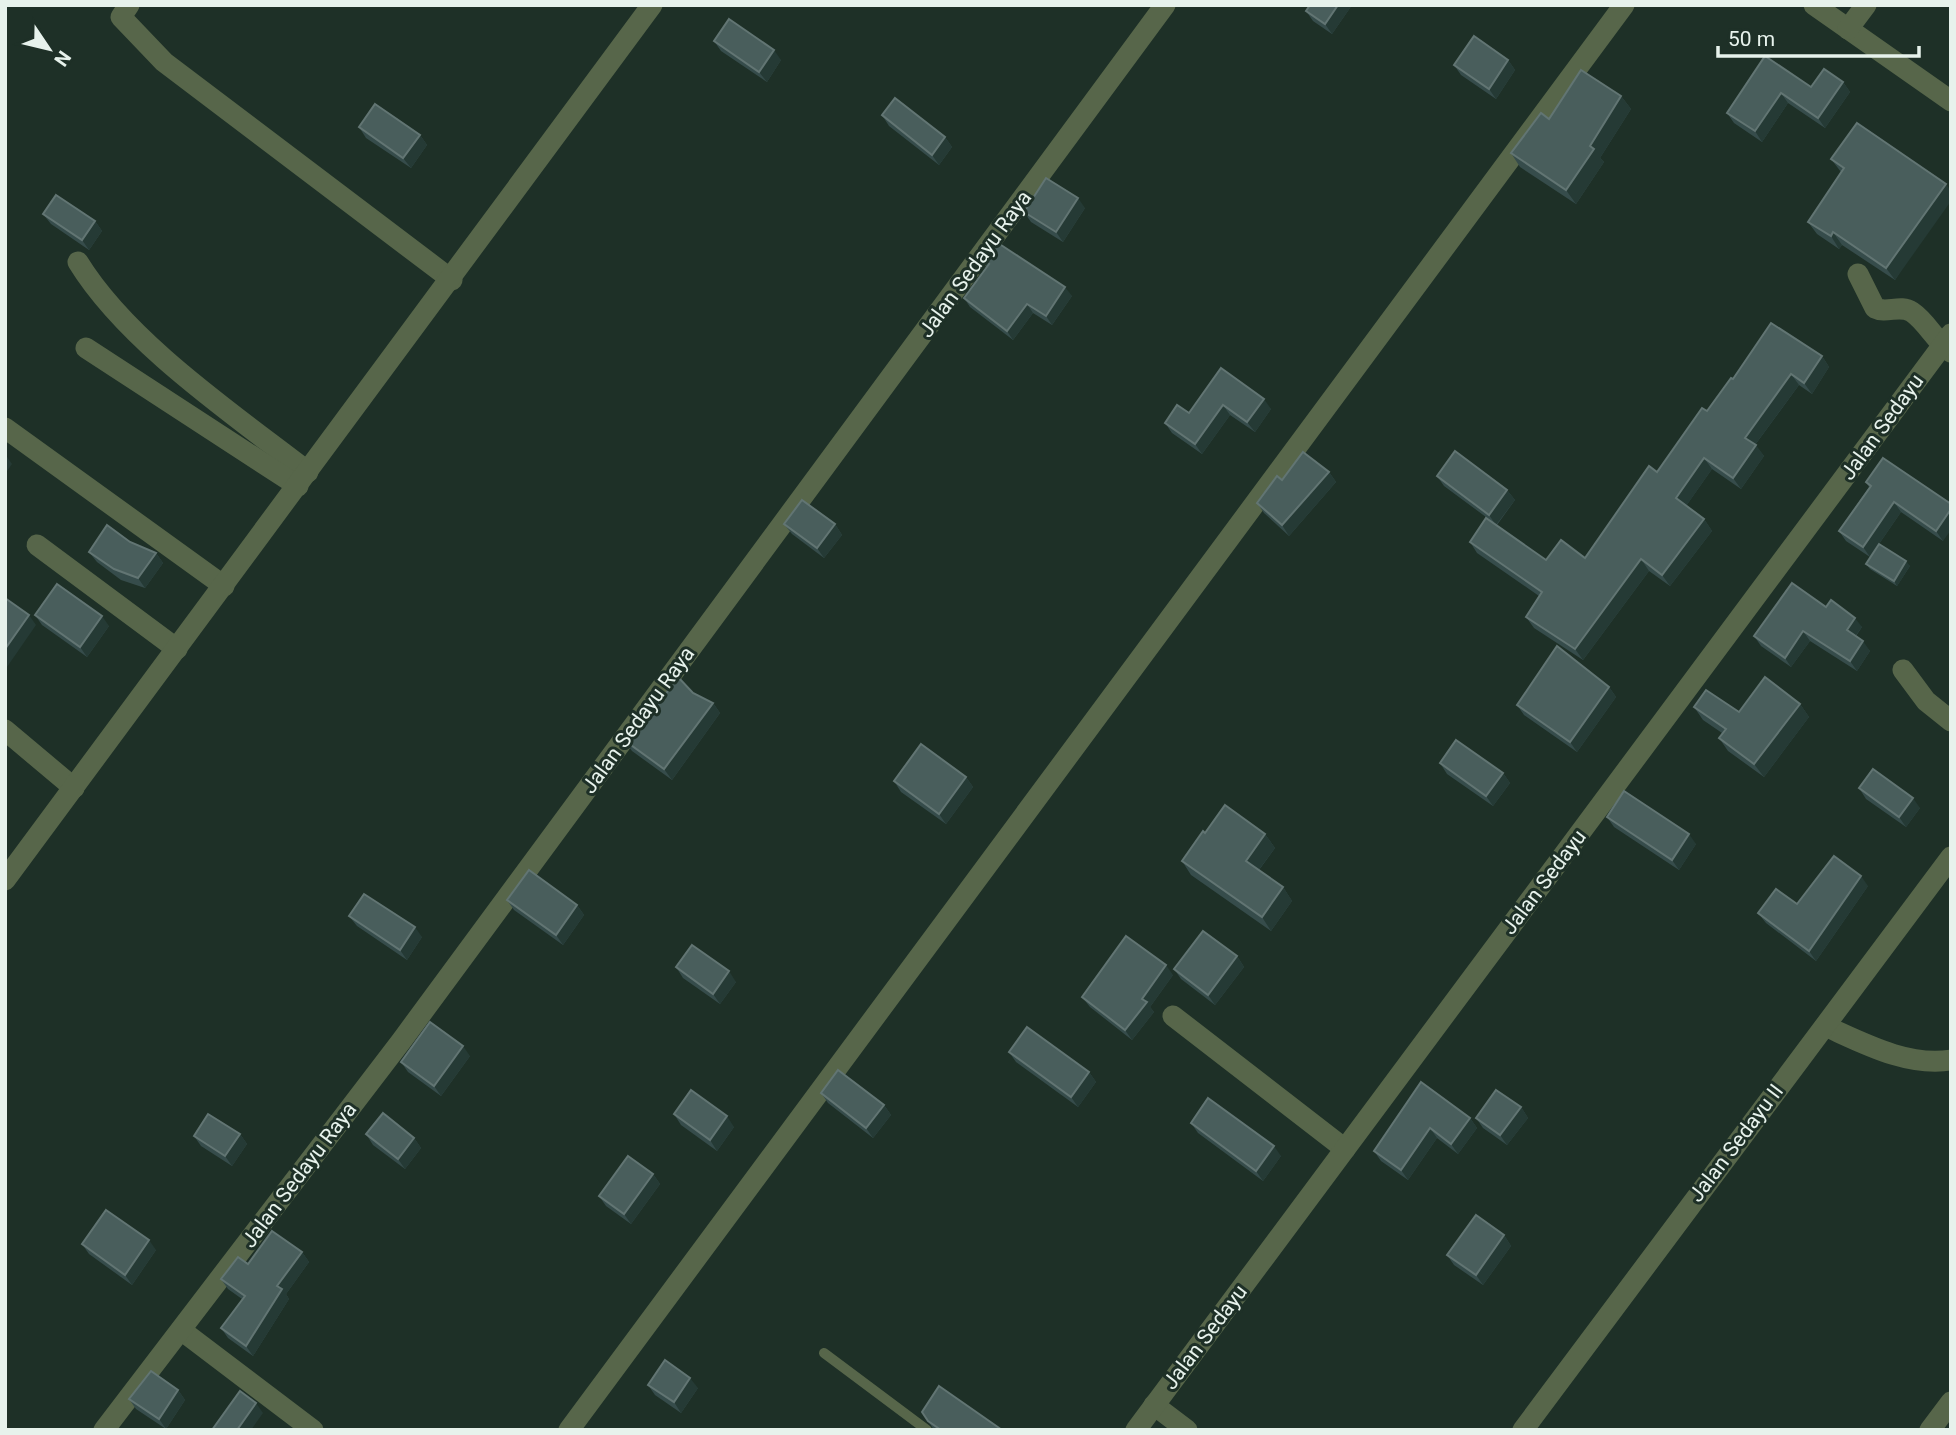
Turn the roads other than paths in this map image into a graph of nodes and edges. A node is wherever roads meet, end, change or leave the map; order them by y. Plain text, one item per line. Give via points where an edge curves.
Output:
1 (652, 5) edge
2 (1165, 5) edge
3 (1624, 5) edge
4 (1815, 5) edge
5 (1866, 5) edge
6 (125, 11) edge
7 (1849, 29) junction
8 (1951, 101) edge
9 (78, 262) dead end
10 (1858, 274) dead end
11 (452, 280) junction
12 (1948, 344) edge
13 (86, 348) dead end
14 (5, 428) edge
15 (303, 479) junction
16 (37, 545) dead end
17 (224, 586) junction
18 (177, 649) junction
19 (1903, 670) dead end
20 (1951, 721) edge
21 (5, 730) edge
22 (74, 788) junction
23 (1951, 857) edge
24 (5, 880) edge
25 (1173, 1016) dead end
26 (1825, 1026) junction
27 (1951, 1060) edge
28 (1345, 1149) junction
29 (181, 1330) junction
30 (824, 1353) dead end
31 (1951, 1402) edge
32 (1154, 1405) junction
33 (104, 1430) edge
34 (313, 1430) edge
35 (569, 1430) edge
36 (927, 1430) edge
37 (1136, 1430) edge
38 (1187, 1430) edge
39 (1523, 1430) edge
40 (1930, 1430) edge

1 - 11 street
2 - 29 street, Jalan Sedayu Raya via 402,1040
3 - 35 street
4 - 7 street
5 - 7 street
6 - 11 street via 164,62
7 - 8 street
9 - 15 street via 92,286 163,358
10 - 12 street via 1875,309 1911,311
11 - 15 street
12 - 28 street, Jalan Sedayu
13 - 15 street
14 - 17 street
15 - 17 street
16 - 18 street
17 - 18 street
18 - 22 street
19 - 20 street via 1926,701
21 - 22 street
22 - 24 street
23 - 26 street, Jalan Sedayu II
25 - 28 street
26 - 27 street via 1909,1059
26 - 39 street, Jalan Sedayu II
28 - 32 street, Jalan Sedayu
29 - 33 street, Jalan Sedayu Raya
29 - 34 street
30 - 36 lane
31 - 40 street
32 - 37 street, Jalan Sedayu
32 - 38 street

